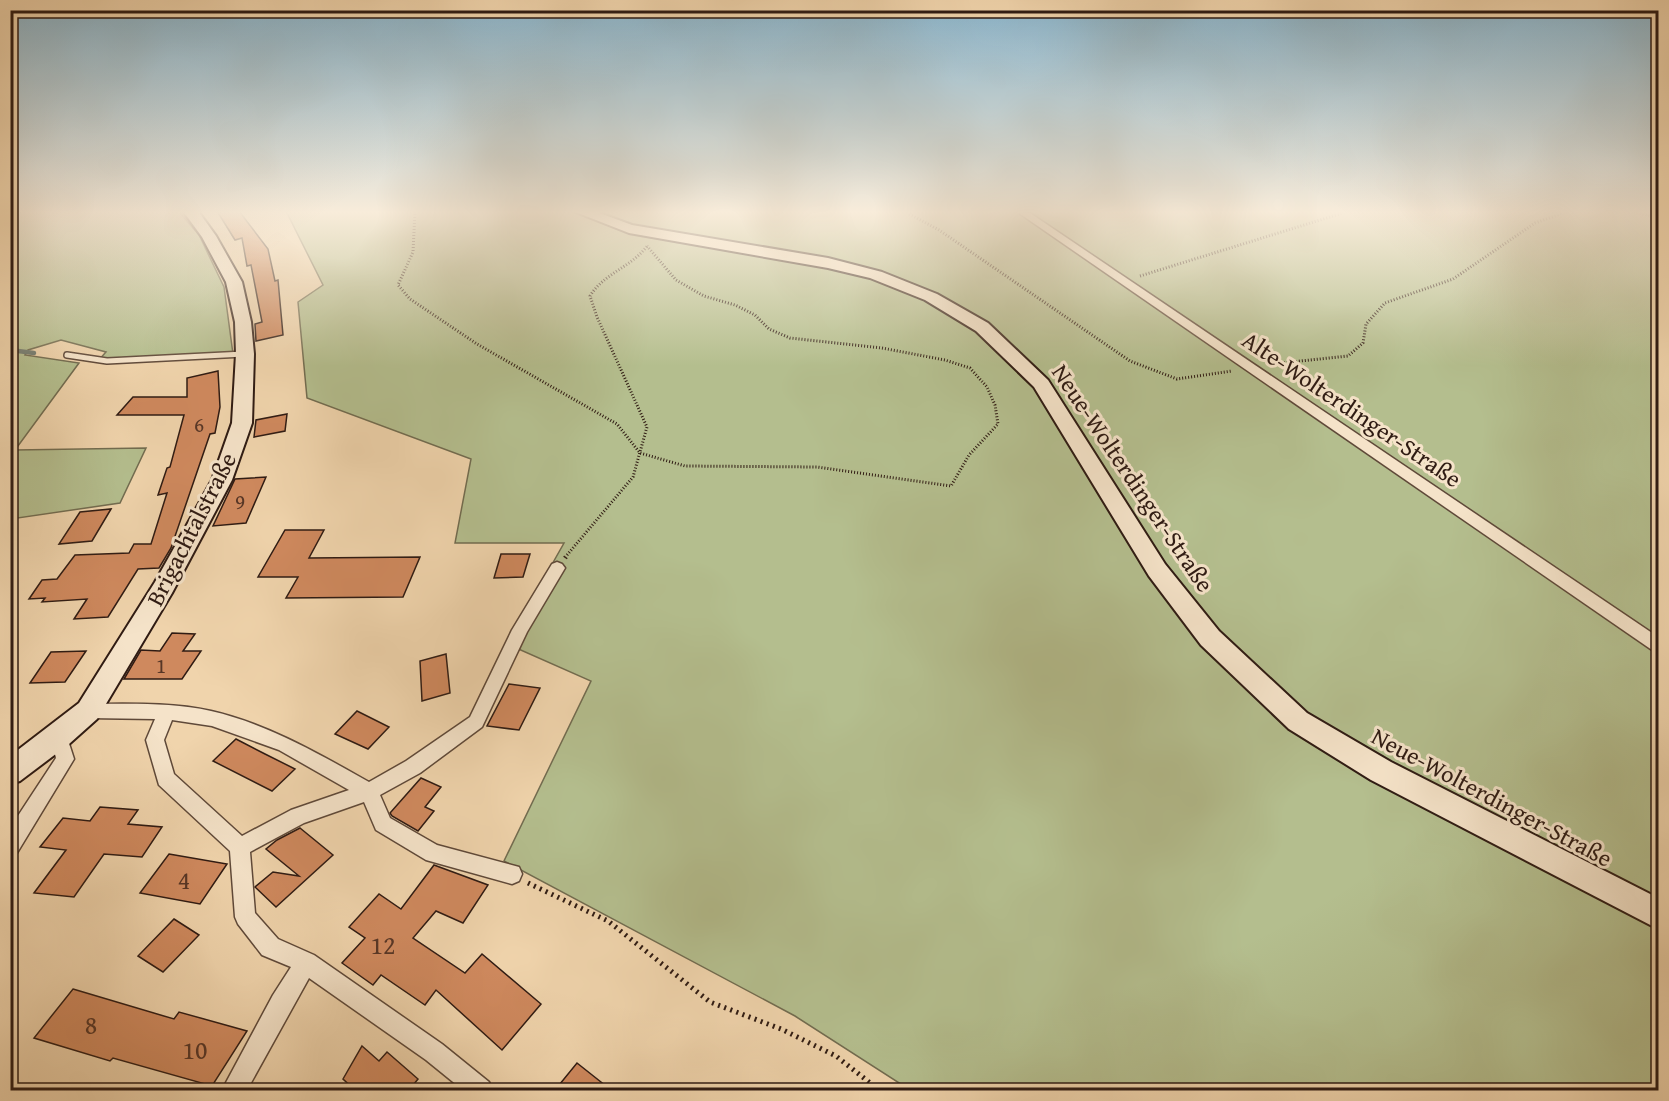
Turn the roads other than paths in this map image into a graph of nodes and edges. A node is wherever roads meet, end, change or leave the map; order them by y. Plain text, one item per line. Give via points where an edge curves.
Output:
1 (223, 262) edge
2 (823, 262) edge
3 (1093, 262) edge
4 (245, 354) junction
5 (67, 355) dead end
6 (557, 568) road end
7 (1659, 645) edge
8 (88, 711) junction
9 (167, 712) junction
10 (59, 736) junction
11 (10, 772) edge
12 (369, 792) junction
13 (10, 846) edge
14 (240, 847) junction
15 (512, 873) road end
16 (1659, 914) edge
17 (306, 963) junction
18 (234, 1090) edge
19 (481, 1090) edge

1 - 4 main road, Brigachtalstraße via 234,282
2 - 16 main road, Neue-Wolterdinger-Straße via 876,275 931,297 982,327 1041,384 1157,570 1210,638 1298,721 1381,771
3 - 7 street, Alte-Wolterdinger-Straße
4 - 5 lane via 107,361
4 - 8 main road, Brigachtalstraße via 242,423 222,480 164,587
6 - 12 street via 520,630 476,722 413,767
8 - 9 street
8 - 10 main road, Brigachtalstraße
9 - 12 street via 212,719 285,744
9 - 14 street via 156,740 166,779
10 - 11 main road, Brigachtalstraße
10 - 13 street via 65,759
12 - 14 street via 298,816
12 - 15 street via 383,824 433,853
14 - 17 street via 245,917 270,947
17 - 18 street
17 - 19 street via 434,1052

